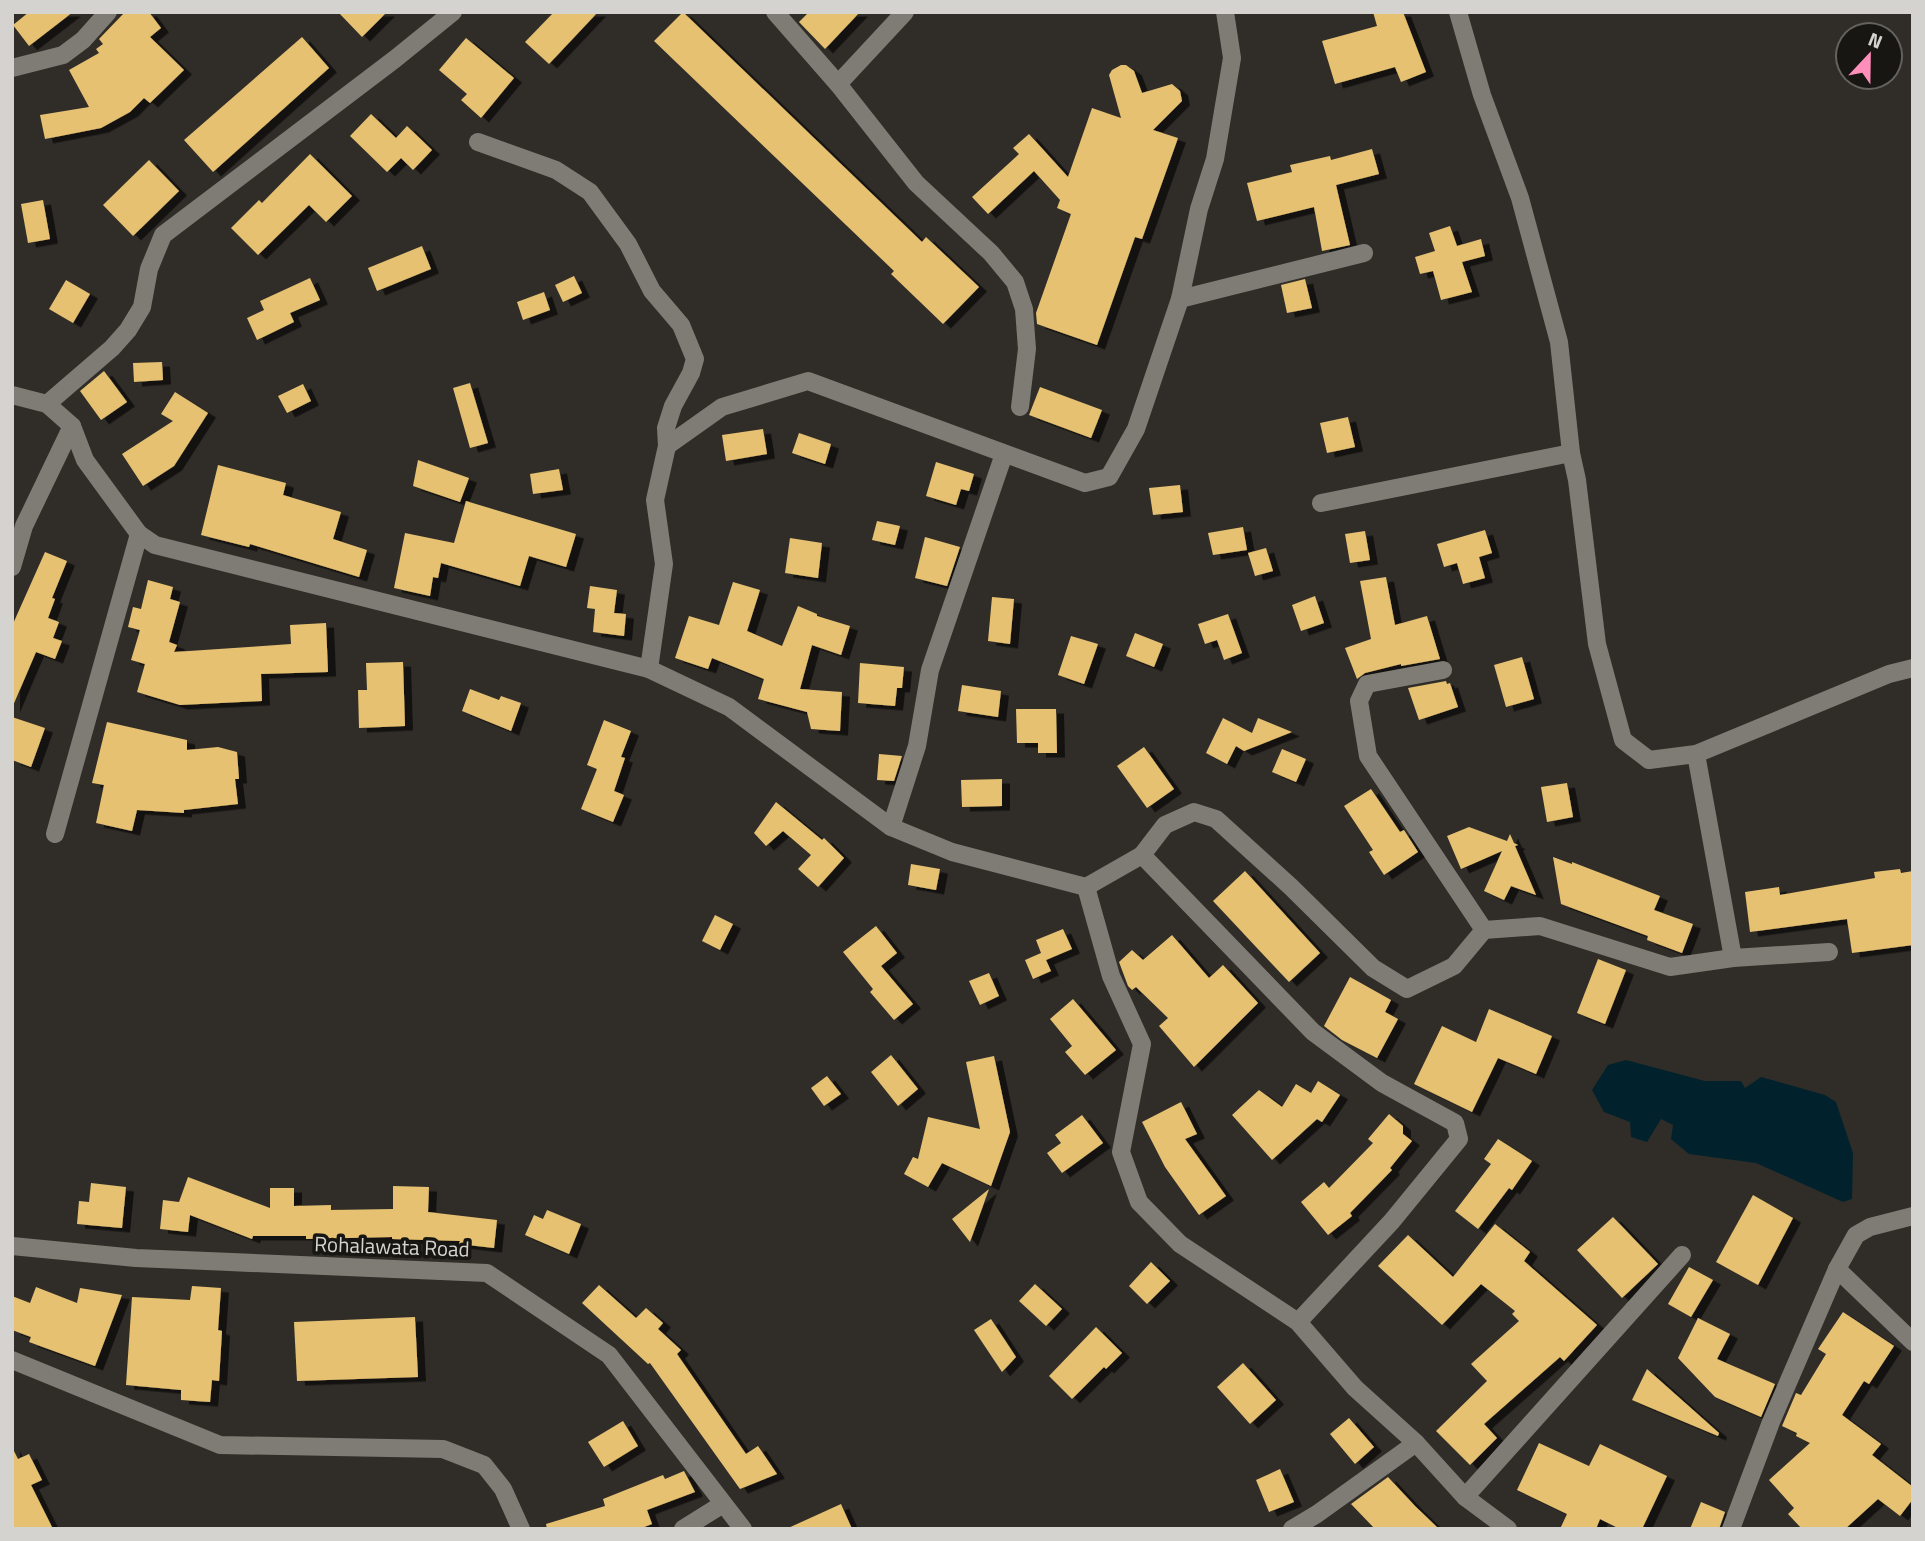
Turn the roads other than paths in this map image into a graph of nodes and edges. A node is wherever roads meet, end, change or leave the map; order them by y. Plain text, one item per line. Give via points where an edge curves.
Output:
1 (108, 12) edge
2 (453, 12) edge
3 (775, 12) edge
4 (905, 12) edge
5 (1225, 12) edge
6 (1458, 12) edge
7 (12, 68) edge
8 (838, 84) junction
9 (478, 142) dead end
10 (1364, 253) dead end
11 (1180, 299) junction
12 (12, 395) edge
13 (47, 404) junction
14 (1020, 407) dead end
15 (72, 426) junction
16 (667, 446) junction
17 (1571, 453) junction
18 (1004, 454) junction
19 (1321, 503) dead end
20 (139, 534) junction
21 (12, 567) edge
22 (1913, 668) edge
23 (649, 669) junction
24 (1443, 670) dead end
25 (1696, 754) junction
26 (891, 827) junction
27 (55, 834) dead end
28 (1142, 855) junction
29 (1086, 887) junction
30 (1484, 930) junction
31 (1829, 952) dead end
32 (1733, 958) junction
33 (1913, 1216) edge
34 (12, 1246) edge
35 (1682, 1255) dead end
36 (1837, 1269) junction
37 (1298, 1322) junction
38 (1913, 1342) edge
39 (12, 1360) edge
40 (1416, 1443) junction
41 (1465, 1497) junction
42 (723, 1504) junction
43 (1505, 1528) edge
44 (521, 1529) edge
45 (683, 1529) edge
46 (743, 1529) edge
47 (1292, 1529) edge
48 (1731, 1529) edge

1 - 7 street via 63,55
2 - 13 street via 163,235 149,269 142,307 128,330
3 - 8 street
4 - 8 street
5 - 11 street via 1232,58 1215,159
6 - 17 street via 1520,198 1559,342
8 - 14 street via 916,183 991,253 1015,282 1024,309 1027,349
9 - 16 street via 556,170 590,192 628,244 652,291 681,326 695,359 673,406 666,428
10 - 11 street
11 - 18 street via 1136,429 1109,477 1085,483
12 - 13 street
13 - 15 street
15 - 20 street via 85,460
15 - 21 street via 23,526
16 - 18 street via 722,407 808,381
16 - 23 street via 656,500 664,564
17 - 19 street
17 - 25 street via 1597,644 1623,740 1648,760
18 - 26 street via 930,670 916,746
20 - 23 street via 155,545
20 - 27 street
22 - 25 street
23 - 26 street via 729,707
24 - 30 street via 1367,684 1359,701 1368,756
25 - 32 street
26 - 29 street via 951,852
28 - 29 street
28 - 30 street via 1165,825 1194,812 1216,819 1373,968 1407,989 1454,967
28 - 37 street via 1312,1032 1382,1083 1455,1123 1459,1139 1392,1221
29 - 37 street via 1111,976 1142,1044 1121,1152 1139,1202 1180,1244
30 - 32 street via 1540,926 1670,967
31 - 32 street
33 - 36 street via 1856,1235
34 - 42 street, Rohalawata Road via 136,1258 487,1273 609,1355
35 - 41 street
36 - 38 street
36 - 48 street
37 - 40 street via 1355,1388
39 - 44 street via 220,1445 443,1449 484,1465 503,1489
40 - 41 street
40 - 47 street
41 - 43 street
42 - 45 street
42 - 46 street, Rohalawata Road

